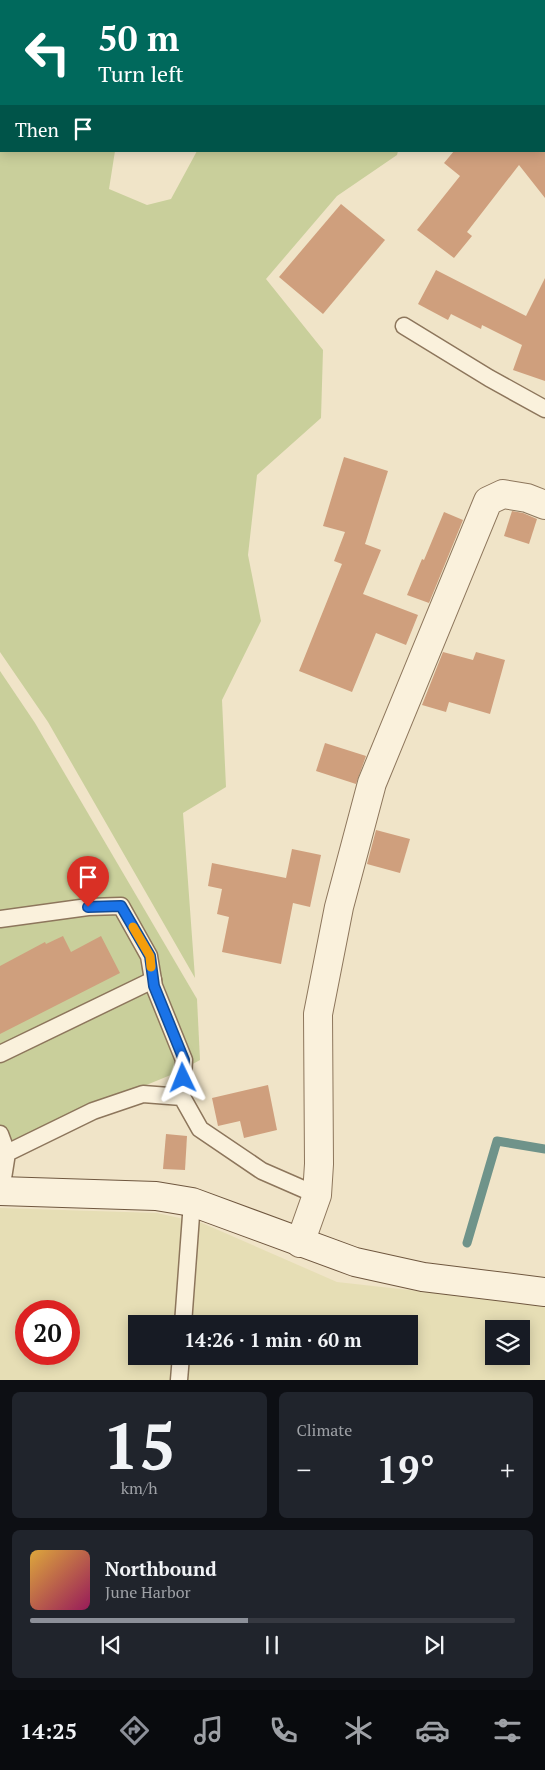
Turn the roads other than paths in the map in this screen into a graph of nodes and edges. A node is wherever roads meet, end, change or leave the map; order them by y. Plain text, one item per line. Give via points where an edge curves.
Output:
1 (404, 326) dead end
2 (545, 408) edge
3 (545, 504) edge
4 (0, 919) edge
5 (153, 980) junction
6 (0, 1054) edge
7 (182, 1098) junction
8 (0, 1134) edge
9 (7, 1153) junction
10 (0, 1191) edge
11 (317, 1195) junction
12 (192, 1202) junction
13 (300, 1243) junction
14 (545, 1292) edge
15 (184, 1315) edge
16 (180, 1365) edge
17 (179, 1380) edge

1 - 2 lane
3 - 11 street via 503,494 488,502 372,783 339,907 318,1014
4 - 5 lane via 88,907 121,906 150,956
5 - 6 lane
5 - 7 lane via 184,1060
7 - 9 lane via 143,1094 93,1111
7 - 11 lane via 200,1129 262,1171
8 - 9 lane
9 - 10 lane
10 - 12 street via 156,1196
11 - 13 street
12 - 13 street
12 - 15 lane
13 - 14 street via 355,1262 423,1278
16 - 17 lane

